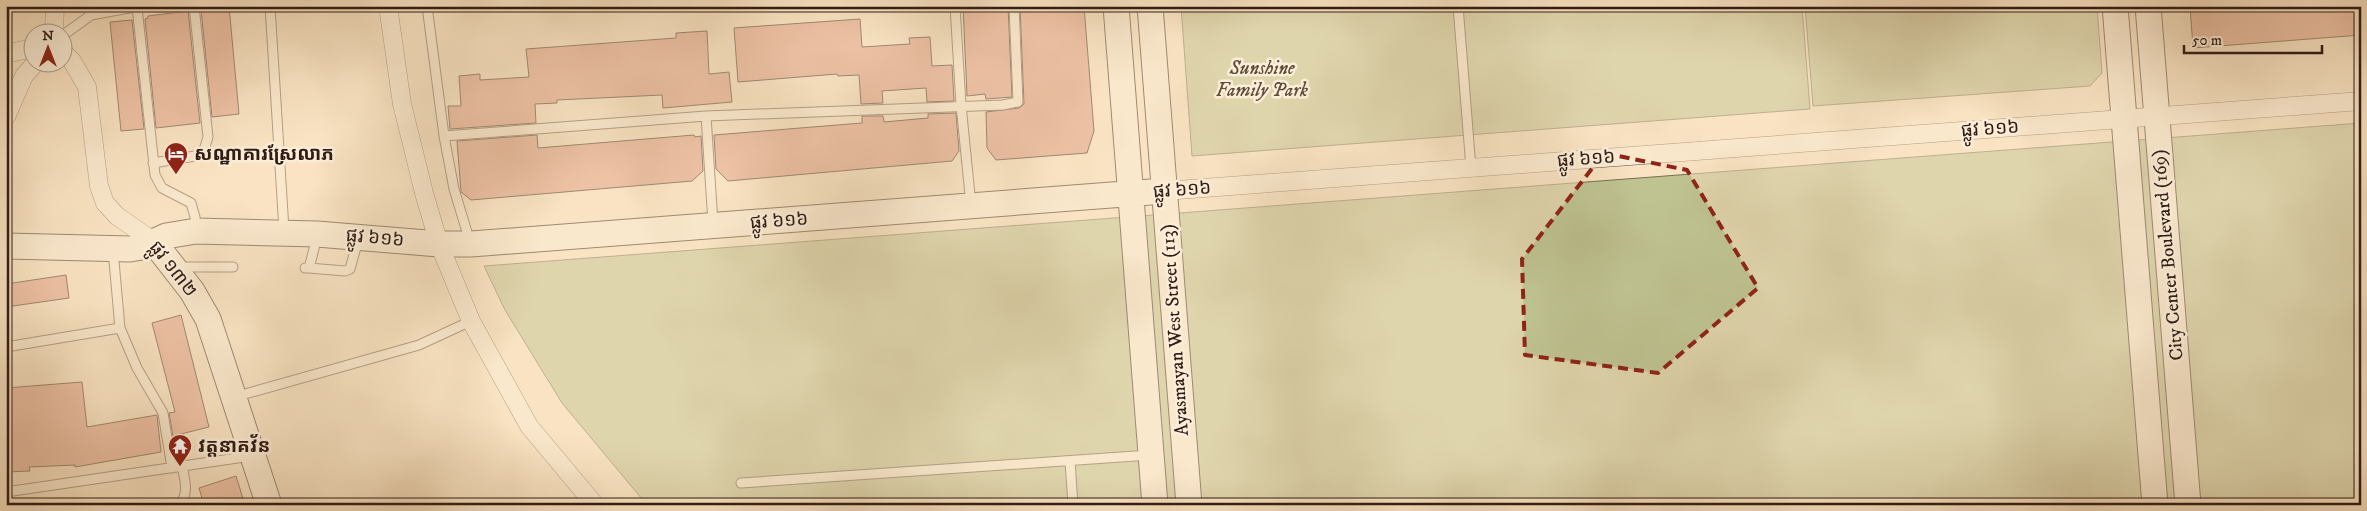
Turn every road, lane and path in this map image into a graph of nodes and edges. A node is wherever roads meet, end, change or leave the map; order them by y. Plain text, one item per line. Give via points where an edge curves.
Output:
1 (55, 6) edge
2 (139, 6) edge
3 (194, 6) edge
4 (270, 6) edge
5 (388, 6) edge
6 (427, 6) edge
7 (956, 6) edge
8 (1014, 6) edge
9 (1116, 6) edge
10 (1150, 6) edge
11 (1458, 6) edge
12 (2115, 6) edge
13 (2148, 6) edge
14 (54, 22) edge
15 (72, 29) edge
16 (22, 50) edge
17 (6, 54) edge
18 (72, 61) edge
19 (27, 72) edge
20 (2361, 101) edge
21 (962, 105) junction
22 (706, 116) junction
23 (2157, 116) junction
24 (6, 117) edge
25 (2124, 119) junction
26 (444, 136) junction
27 (153, 164) junction
28 (1471, 168) junction
29 (1164, 191) junction
30 (1131, 194) junction
31 (971, 206) junction
32 (713, 226) junction
33 (196, 231) junction
34 (284, 233) junction
35 (318, 234) junction
36 (358, 237) junction
37 (153, 241) junction
38 (439, 244) junction
39 (470, 244) junction
40 (6, 246) edge
41 (113, 249) junction
42 (232, 267) dead end
43 (174, 268) junction
44 (471, 321) junction
45 (120, 328) junction
46 (6, 347) edge
47 (241, 395) junction
48 (1185, 453) junction
49 (1151, 455) junction
50 (254, 456) junction
51 (1070, 461) junction
52 (177, 467) junction
53 (741, 483) dead end
54 (6, 492) edge
55 (180, 505) edge
56 (269, 505) edge
57 (595, 505) edge
58 (1073, 505) edge
59 (1154, 505) edge
60 (1189, 505) edge
61 (2155, 505) edge
62 (2188, 505) edge

1 - 14 street
2 - 15 lane via 91,15
2 - 27 lane
3 - 27 lane via 208,137 204,150 194,156
4 - 34 lane
5 - 38 street via 402,104
6 - 26 lane
7 - 21 lane
8 - 21 lane via 1018,102
9 - 30 street, Ayasmayan West Street (113)
10 - 29 street, Ayasmayan West Street (113)
11 - 28 lane
12 - 25 street, City Center Boulevard (169)
13 - 23 street, City Center Boulevard (169)
16 - 17 street
18 - 37 street, ផ្លូវ ១៣២ via 87,87 100,186 106,203 117,216
19 - 24 street
20 - 23 street, ផ្លូវ ៦១៦
21 - 22 lane
21 - 31 lane
22 - 26 lane
22 - 32 lane
23 - 25 street, ផ្លូវ ៦១៦
23 - 62 street, City Center Boulevard (169)
25 - 28 street, ផ្លូវ ៦១៦
25 - 61 street, City Center Boulevard (169)
26 - 39 lane via 454,189
27 - 33 lane via 162,188 191,203
28 - 29 street, ផ្លូវ ៦១៦
29 - 30 street, ផ្លូវ ៦១៦
29 - 48 street, Ayasmayan West Street (113)
30 - 31 street, ផ្លូវ ៦១៦
30 - 49 street, Ayasmayan West Street (113)
31 - 32 street, ផ្លូវ ៦១៦
32 - 39 street, ផ្លូវ ៦១៦
33 - 34 street, ផ្លូវ ៦១៦
33 - 37 street, ផ្លូវ ៦១៦
34 - 35 street, ផ្លូវ ៦១៦
35 - 36 street, ផ្លូវ ៦១៦
35 - 36 lane via 306,268 345,272 350,269
36 - 38 street, ផ្លូវ ៦១៦
37 - 41 street, ផ្លូវ ៦១៦ via 142,247
37 - 43 street, ផ្លូវ ១៣២
38 - 39 street, ផ្លូវ ៦១៦
38 - 44 street
40 - 41 street, ផ្លូវ ៦១៦
41 - 45 lane
42 - 43 lane
43 - 47 street, ផ្លូវ ១៣២ via 208,319
44 - 47 lane via 418,344
44 - 57 street via 528,426
45 - 46 lane
45 - 52 lane via 137,368 163,413
47 - 50 street, ផ្លូវ ១៣២
48 - 49 street
48 - 60 street, Ayasmayan West Street (113)
49 - 51 lane
49 - 59 street, Ayasmayan West Street (113)
50 - 52 lane
50 - 56 street, ផ្លូវ ១៣២
51 - 53 lane
51 - 58 lane
52 - 54 lane
52 - 55 lane via 186,487

